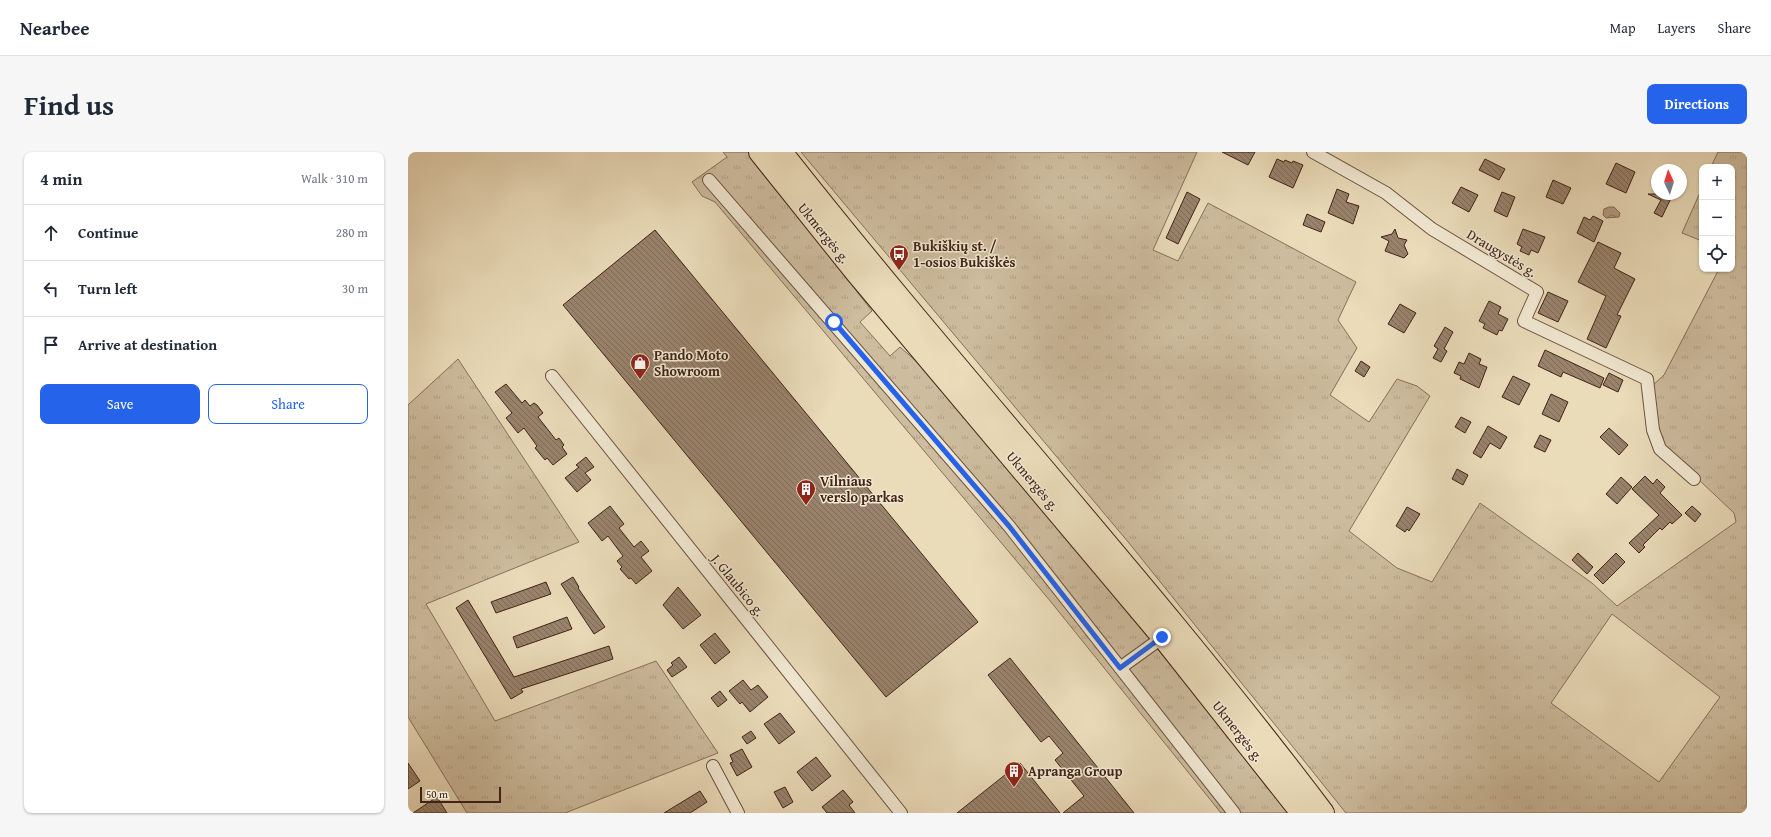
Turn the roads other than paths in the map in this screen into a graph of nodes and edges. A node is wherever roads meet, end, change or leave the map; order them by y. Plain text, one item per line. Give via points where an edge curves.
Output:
1 (760, 152) edge
2 (781, 152) edge
3 (1313, 152) edge
4 (709, 180) dead end
5 (552, 376) dead end
6 (1694, 480) dead end
7 (1162, 637) junction
8 (1120, 668) junction
9 (713, 766) dead end
10 (738, 813) edge
11 (901, 813) edge
12 (1234, 813) edge
13 (1302, 813) edge
14 (1323, 813) edge

1 - 7 highway, Ukmergės g. via 856,272
2 - 14 highway, Ukmergės g. via 861,252 1147,592
3 - 6 street, Draugystės g. via 1386,193 1432,229 1537,292 1524,321 1647,379 1653,430 1660,449
4 - 8 street via 1004,520
5 - 11 street, J. Glaubico g.
7 - 8 street
7 - 13 highway, Ukmergės g.
8 - 12 street
9 - 10 street

